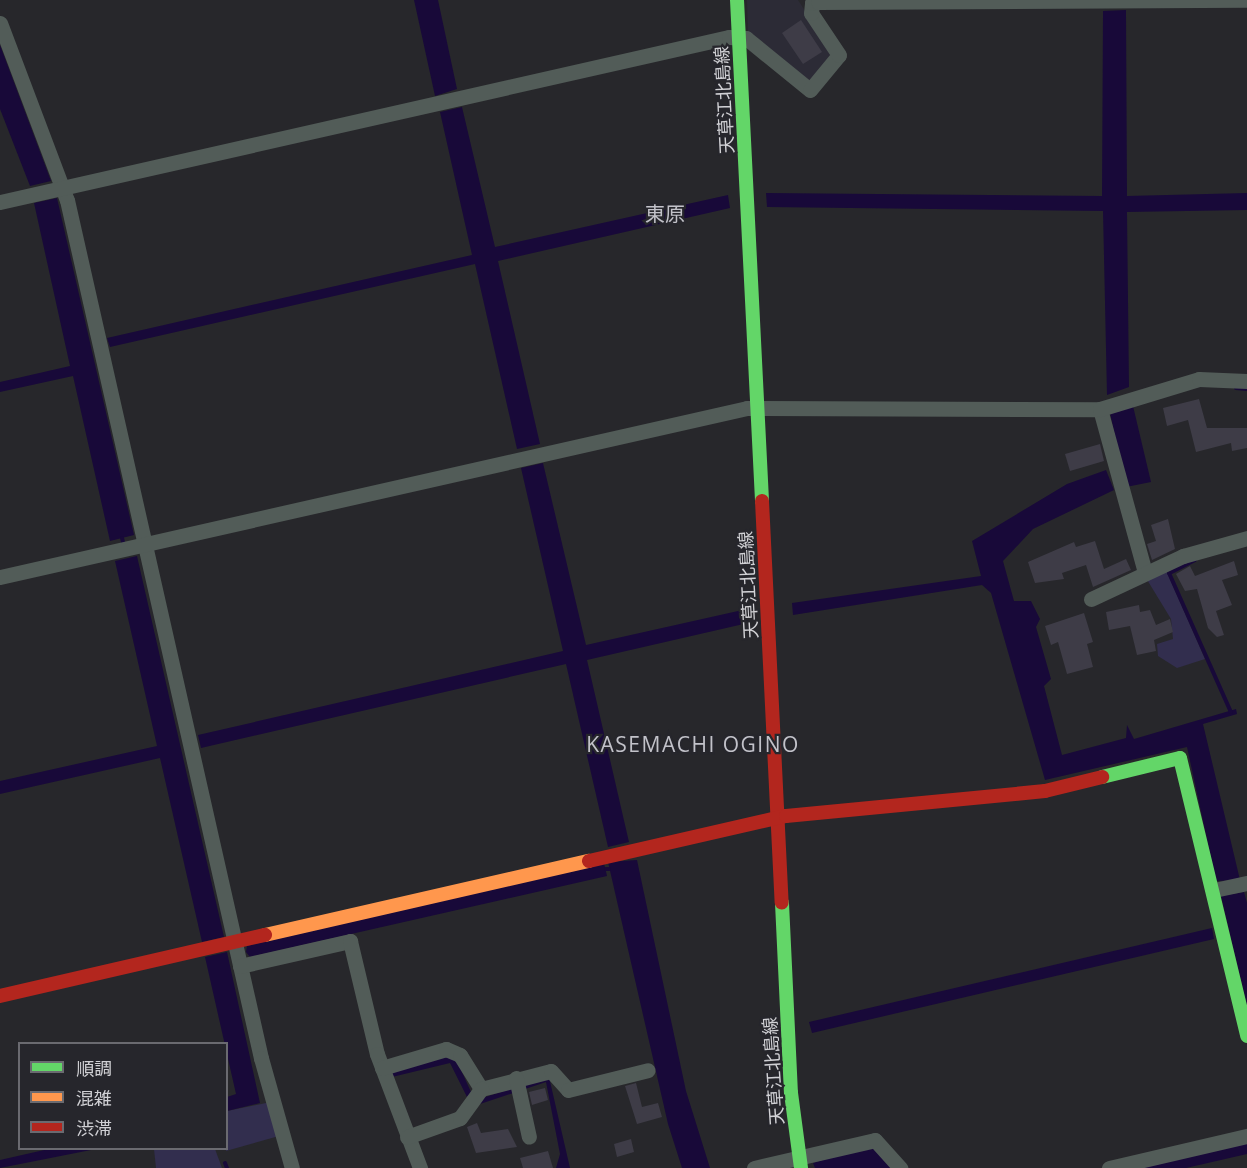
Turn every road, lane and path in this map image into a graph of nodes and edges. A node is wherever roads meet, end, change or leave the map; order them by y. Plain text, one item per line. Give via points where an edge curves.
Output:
1 (737, 0) edge
2 (1247, 0) edge
3 (1113, 1) edge
4 (0, 23) edge
5 (739, 38) junction
6 (50, 191) junction
7 (0, 202) edge
8 (1247, 381) edge
9 (757, 406) junction
10 (1100, 409) junction
11 (1247, 538) edge
12 (131, 547) junction
13 (1145, 572) junction
14 (0, 577) edge
15 (1091, 599) dead end
16 (778, 818) junction
17 (1230, 887) edge
18 (221, 946) junction
19 (240, 966) junction
20 (0, 996) edge
21 (1247, 1036) edge
22 (382, 1068) junction
23 (648, 1070) dead end
24 (516, 1078) junction
25 (476, 1096) junction
26 (1247, 1136) edge
27 (407, 1137) junction
28 (529, 1137) dead end
29 (800, 1163) edge
30 (292, 1168) edge
31 (420, 1168) edge
32 (754, 1168) edge
33 (900, 1168) edge
34 (1109, 1168) edge

1 - 5 street, 天草江北島線
2 - 3 street
3 - 5 street via 812,3 811,14 839,56 810,90
4 - 6 street
5 - 6 street
5 - 9 street, 天草江北島線
6 - 7 street
6 - 12 street
8 - 10 street via 1199,379
9 - 10 street
9 - 12 street
9 - 16 street, 天草江北島線
10 - 13 street
11 - 13 street
12 - 14 street
12 - 18 street
13 - 15 street
16 - 17 street via 1045,791 1180,758
16 - 18 street
16 - 29 street, 天草江北島線
17 - 21 street via 1223,931
18 - 19 street
18 - 20 street
19 - 22 street via 350,941
19 - 30 street
22 - 25 street via 446,1049 460,1055
22 - 27 street
23 - 24 street via 568,1090 551,1071
24 - 25 street
24 - 28 street
25 - 27 street via 442,1128
26 - 34 street
27 - 31 street
29 - 32 street
29 - 33 street via 875,1140

